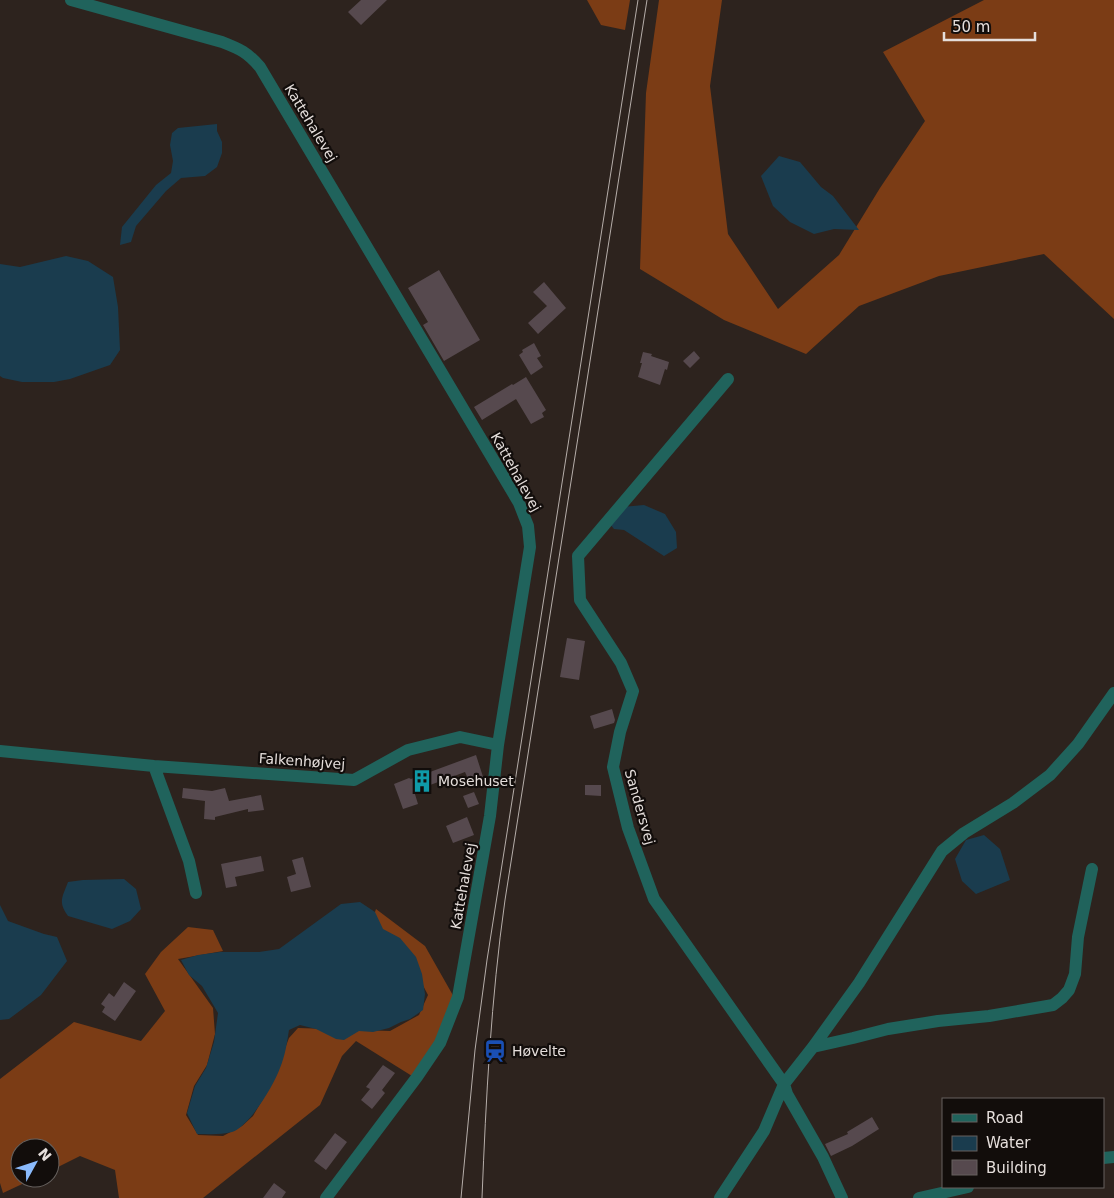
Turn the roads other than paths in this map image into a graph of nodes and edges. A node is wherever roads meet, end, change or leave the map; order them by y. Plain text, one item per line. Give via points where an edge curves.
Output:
1 (71, 0) edge
2 (728, 378) dead end
3 (1114, 693) edge
4 (498, 745) junction
5 (0, 751) edge
6 (154, 766) junction
7 (1092, 869) dead end
8 (196, 893) dead end
9 (813, 1047) junction
10 (784, 1084) junction
11 (964, 1188) edge
12 (326, 1198) edge
13 (720, 1198) edge
14 (842, 1198) edge
15 (920, 1198) edge

1 - 4 street, Kattehalevej via 239,48 260,67 519,504 528,526 530,547
2 - 10 street, Sandersvej via 578,556 580,600 621,663 633,691 612,767 628,828 654,899
3 - 9 street via 1078,744 1050,775 942,851
4 - 6 street, Falkenhøjvej via 460,737 408,750 354,780
4 - 12 street, Kattehalevej via 490,816 458,998 440,1043 417,1078
5 - 6 street, Falkenhøjvej
6 - 8 street via 189,861
7 - 9 street via 1078,937 1075,974 1069,990 1053,1005 888,1029
9 - 10 street
10 - 13 street via 764,1131
10 - 14 street, Sandersvej via 824,1157
11 - 15 street

